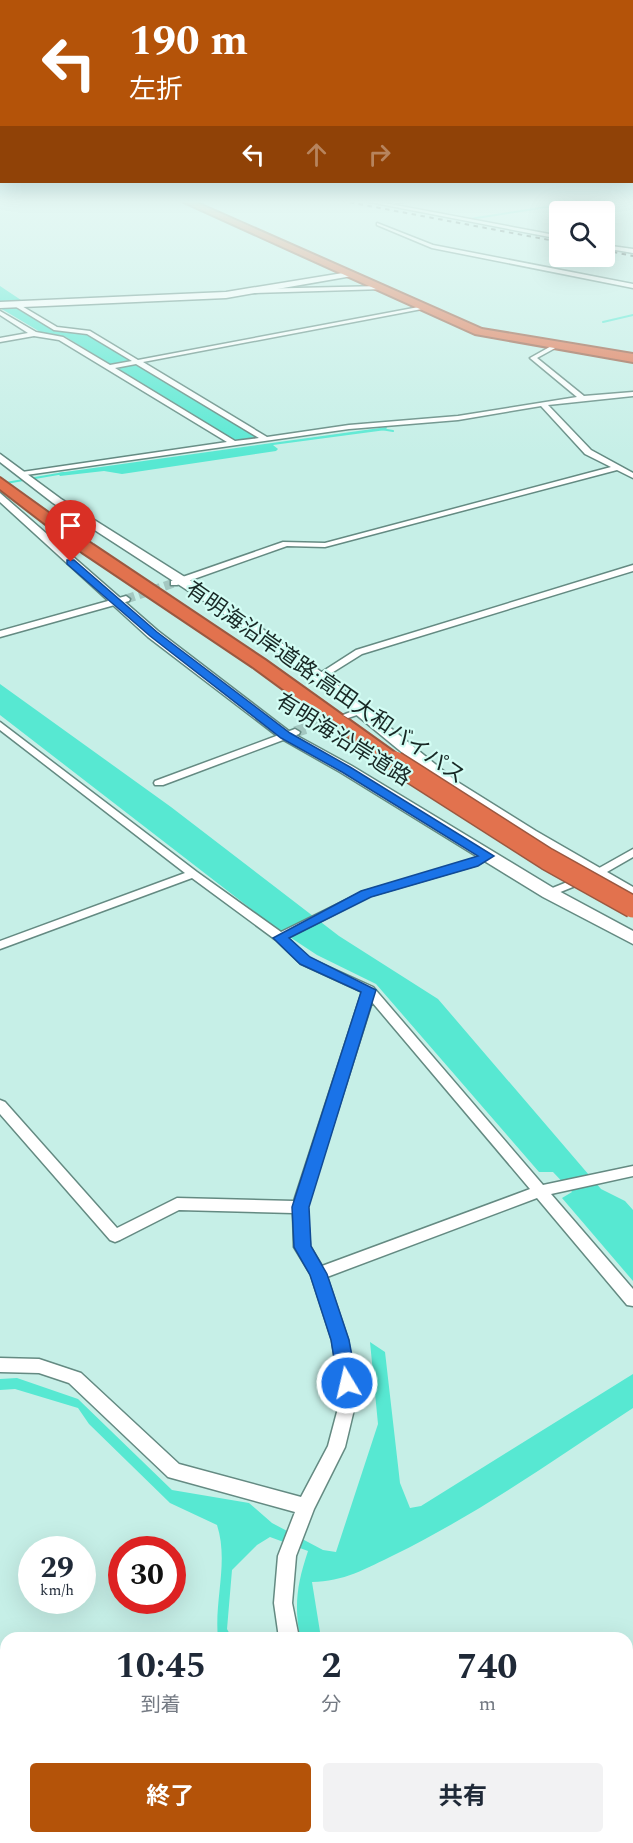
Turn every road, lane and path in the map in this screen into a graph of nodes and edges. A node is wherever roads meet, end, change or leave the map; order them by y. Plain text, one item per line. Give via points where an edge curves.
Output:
1 (282, 285) edge
2 (375, 285) edge
3 (382, 288) junction
4 (246, 291) junction
5 (7, 304) edge
6 (426, 309) junction
7 (0, 314) edge
8 (34, 334) junction
9 (0, 340) edge
10 (555, 346) junction
11 (633, 358) edge
12 (137, 362) junction
13 (110, 367) junction
14 (633, 394) edge
15 (582, 398) junction
16 (544, 405) junction
17 (266, 439) junction
18 (233, 443) junction
19 (0, 457) edge
20 (618, 468) junction
21 (22, 474) junction
22 (633, 476) edge
23 (0, 477) edge
24 (0, 482) edge
25 (0, 496) edge
26 (48, 532) junction
27 (633, 568) edge
28 (179, 582) junction
29 (121, 600) junction
30 (0, 634) edge
31 (319, 677) junction
32 (0, 726) edge
33 (290, 734) junction
34 (159, 783) dead end
35 (633, 852) edge
36 (487, 856) junction
37 (193, 874) junction
38 (596, 874) junction
39 (549, 893) junction
40 (633, 894) edge
41 (633, 908) edge
42 (280, 938) junction
43 (633, 938) edge
44 (0, 945) edge
45 (369, 990) junction
46 (0, 1105) edge
47 (633, 1171) edge
48 (540, 1191) junction
49 (300, 1207) junction
50 (318, 1274) junction
51 (633, 1300) edge
52 (0, 1365) edge
53 (306, 1507) junction
54 (288, 1632) edge

1 - 4 main road
2 - 3 highway
3 - 4 street
3 - 6 highway
4 - 5 main road
5 - 12 street via 56,328 88,332
6 - 10 highway via 479,332
6 - 12 street
7 - 8 street
8 - 9 street
8 - 13 street via 61,338
10 - 11 highway
10 - 15 street via 533,358
12 - 13 street
12 - 17 street
13 - 18 street
14 - 15 street
15 - 16 street
16 - 17 street
16 - 20 street via 588,452
17 - 18 street
18 - 21 street
19 - 21 main road, 有明海沿岸道路
20 - 22 street
20 - 28 street via 324,545 286,544
21 - 23 main road
21 - 28 main road, 有明海沿岸道路
24 - 26 highway, 有明海沿岸道路;高田大和バイパス
25 - 26 main road, 有明海沿岸道路
26 - 29 main road, 有明海沿岸道路
26 - 41 highway, 有明海沿岸道路;高田大和バイパス, bridge via 122,574 242,652 396,762 547,859
27 - 31 street via 359,652
28 - 31 main road, 有明海沿岸道路
29 - 30 street
29 - 33 main road, 有明海沿岸道路
31 - 38 main road, 有明海沿岸道路 via 354,713 450,784
32 - 37 street
33 - 34 street
33 - 36 main road, 有明海沿岸道路
35 - 38 street
36 - 39 main road, 有明海沿岸道路
36 - 42 street via 366,894
37 - 42 street
37 - 44 street
38 - 39 street
38 - 40 main road, 有明海沿岸道路
39 - 43 main road, 有明海沿岸道路
42 - 45 street via 305,960
45 - 48 street
45 - 49 street
46 - 49 street via 115,1236 177,1204
47 - 48 street
48 - 50 street
48 - 51 street
49 - 50 street via 302,1247
50 - 53 street via 340,1340 349,1397 336,1447
52 - 53 street via 39,1366 75,1378 174,1471
53 - 54 street via 287,1556 283,1603

